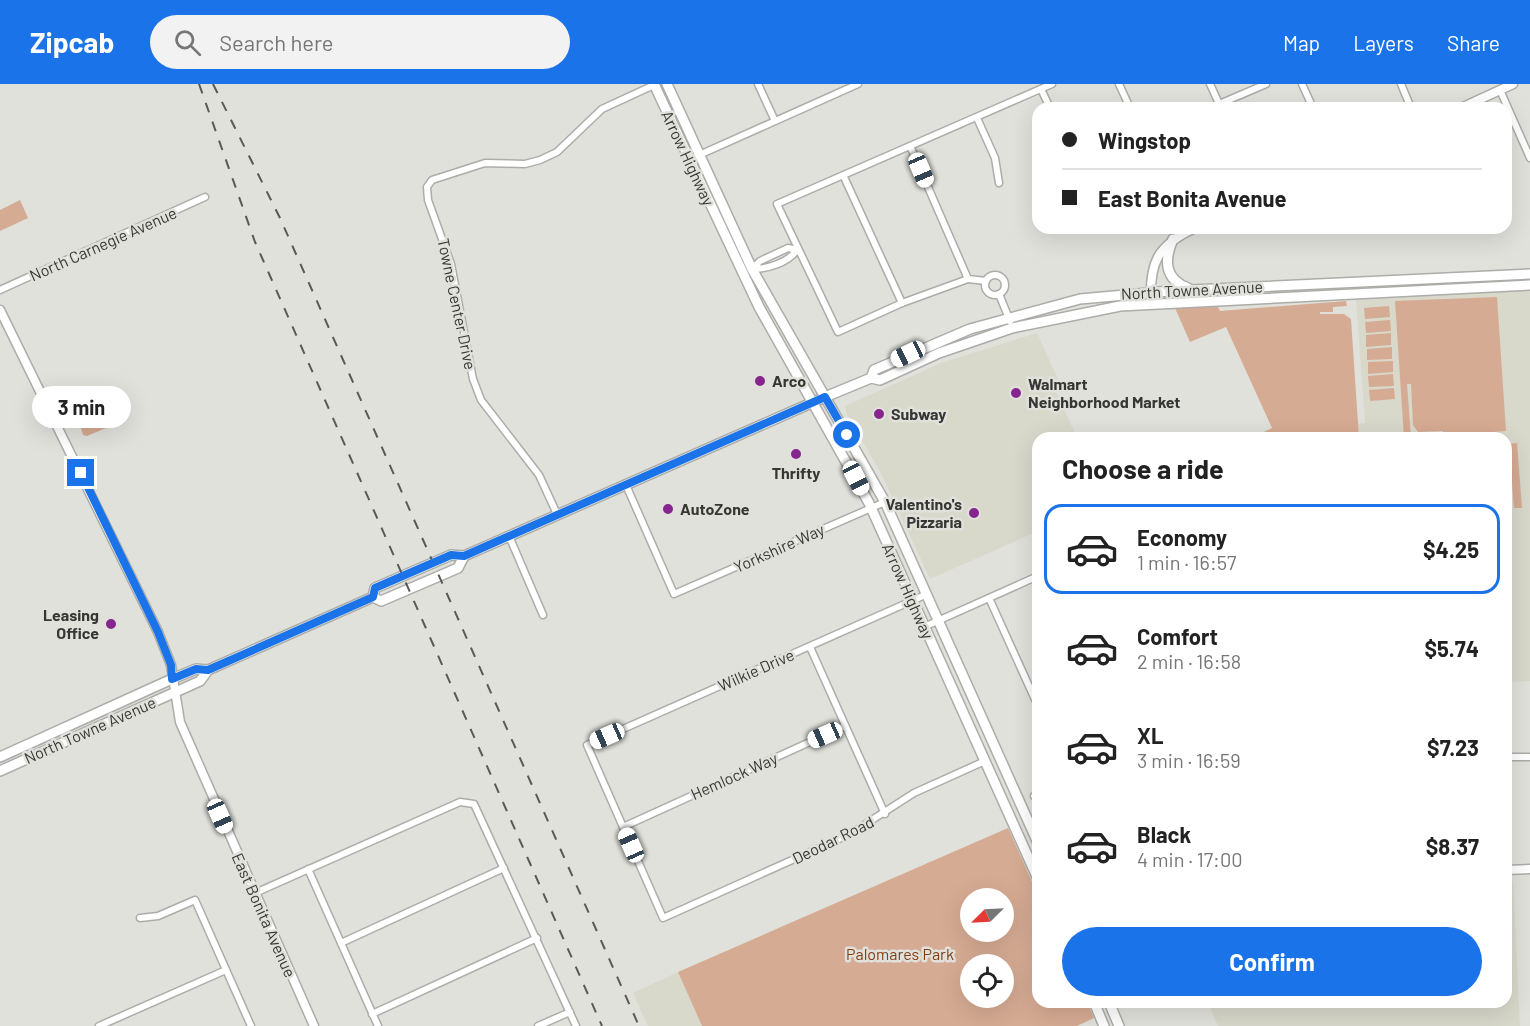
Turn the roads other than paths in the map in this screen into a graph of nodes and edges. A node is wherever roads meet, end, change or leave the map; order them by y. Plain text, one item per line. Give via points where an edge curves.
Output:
1 (667, 84) edge
2 (759, 84) edge
3 (858, 84) edge
4 (1052, 84) edge
5 (1119, 84) edge
6 (1210, 84) edge
7 (1266, 84) edge
8 (1302, 84) edge
9 (1401, 84) edge
10 (1514, 84) edge
11 (654, 85) edge
12 (1041, 88) junction
13 (1500, 90) junction
14 (1047, 102) edge
15 (1127, 102) edge
16 (1218, 102) edge
17 (1228, 102) edge
18 (1310, 102) edge
19 (1408, 102) edge
20 (1474, 102) edge
21 (1505, 102) edge
22 (1512, 117) edge
23 (977, 118) junction
24 (775, 121) junction
25 (911, 148) junction
26 (700, 154) junction
27 (1530, 158) edge
28 (688, 160) junction
29 (844, 177) junction
30 (999, 183) dead end
31 (205, 197) dead end
32 (1181, 234) edge
33 (1173, 239) junction
34 (797, 250) junction
35 (752, 269) junction
36 (1530, 274) edge
37 (968, 279) junction
38 (986, 281) junction
39 (1530, 285) edge
40 (0, 290) edge
41 (1193, 290) junction
42 (1150, 292) junction
43 (999, 294) junction
44 (902, 303) junction
45 (1151, 304) junction
46 (0, 310) edge
47 (1009, 316) junction
48 (1013, 327) junction
49 (872, 378) junction
50 (825, 397) junction
51 (813, 403) junction
52 (626, 485) junction
53 (885, 502) junction
54 (871, 508) junction
55 (557, 514) junction
56 (508, 536) junction
57 (464, 556) junction
58 (1032, 579) edge
59 (925, 595) junction
60 (373, 597) junction
61 (989, 597) junction
62 (912, 600) junction
63 (543, 615) dead end
64 (936, 621) junction
65 (924, 627) junction
66 (810, 646) junction
67 (208, 670) junction
68 (172, 679) junction
69 (174, 693) junction
70 (1032, 693) edge
71 (845, 726) junction
72 (999, 755) junction
73 (0, 757) edge
74 (1512, 757) edge
75 (1530, 757) edge
76 (985, 761) junction
77 (0, 771) edge
78 (885, 814) junction
79 (622, 826) junction
80 (1032, 829) edge
81 (1032, 866) edge
82 (504, 868) junction
83 (308, 869) junction
84 (1530, 869) edge
85 (1512, 870) edge
86 (255, 893) junction
87 (140, 918) dead end
88 (537, 939) junction
89 (341, 943) junction
90 (226, 970) junction
91 (1096, 1008) edge
92 (1112, 1008) edge
93 (570, 1012) junction
94 (372, 1014) junction
95 (99, 1026) edge
96 (251, 1026) edge
97 (314, 1026) edge
98 (378, 1026) edge
99 (538, 1026) edge
100 (576, 1026) edge
101 (1104, 1026) edge
102 (1119, 1026) edge

1 - 26 main road, Arrow Highway
2 - 24 street
3 - 24 street
4 - 12 street
5 - 15 street
6 - 16 street
7 - 17 street
8 - 18 street
9 - 19 street
10 - 13 main road
11 - 28 main road, Arrow Highway
11 - 55 street, Towne Center Drive via 602,109 557,152 540,160 525,164 485,163 432,180 427,187 451,264 473,379 481,400 533,466
12 - 14 street
12 - 23 street
13 - 20 main road
13 - 21 street
22 - 27 street
23 - 25 street
23 - 30 street via 995,158
24 - 26 street
25 - 29 street
25 - 37 street
26 - 28 street
26 - 35 main road, Arrow Highway
28 - 51 main road, Arrow Highway via 759,307
29 - 34 street via 777,204
29 - 44 street
31 - 40 street, North Carnegie Avenue
32 - 33 main road
33 - 41 main road via 1168,272 1174,281
33 - 42 main road via 1156,258
34 - 35 street via 788,248
34 - 44 street via 838,332
35 - 50 main road, Arrow Highway
36 - 41 main road, North Towne Avenue
37 - 38 street
37 - 44 street
38 - 43 street via 988,292
38 - 43 street via 994,275 1002,278 1004,287
39 - 45 main road, North Towne Avenue
41 - 42 main road, North Towne Avenue
42 - 45 main road
42 - 47 main road, North Towne Avenue via 1080,299
43 - 47 street
45 - 48 main road, North Towne Avenue via 1085,311
46 - 68 main road, East Bonita Avenue via 158,632 171,665
47 - 48 street
47 - 49 main road, North Towne Avenue via 925,346 874,370
48 - 49 main road, North Towne Avenue via 939,353 880,380
49 - 50 main road, North Towne Avenue
50 - 51 main road, North Towne Avenue
50 - 53 main road, Arrow Highway
51 - 52 main road, North Towne Avenue
51 - 54 main road, Arrow Highway
52 - 54 street, Yorkshire Way via 674,594
52 - 55 main road, North Towne Avenue
53 - 54 street, Yorkshire Way
53 - 59 main road, Arrow Highway
54 - 62 main road, Arrow Highway
55 - 56 main road, North Towne Avenue
56 - 57 main road, North Towne Avenue
56 - 63 street
57 - 60 main road, North Towne Avenue via 451,555 375,588
57 - 60 main road, North Towne Avenue via 458,568 381,601
58 - 61 street
59 - 62 street, Wilkie Drive
59 - 64 main road, Arrow Highway
60 - 67 main road, North Towne Avenue
61 - 64 street
61 - 70 street
62 - 65 main road, Arrow Highway
62 - 66 street, Wilkie Drive
64 - 65 street
64 - 72 main road, Arrow Highway
65 - 76 main road, Arrow Highway
66 - 71 street
66 - 79 street, Wilkie Drive via 587,745
67 - 68 main road, North Towne Avenue via 196,669
67 - 69 main road, North Towne Avenue via 200,681
68 - 69 main road, East Bonita Avenue
68 - 73 main road, North Towne Avenue
69 - 77 main road, North Towne Avenue
69 - 86 main road, East Bonita Avenue via 180,722
71 - 78 street
71 - 79 street, Hemlock Way
72 - 76 main road, Deodar Road
72 - 80 main road, Arrow Highway
74 - 75 street
76 - 78 street, Deodar Road via 914,793
76 - 81 main road, Arrow Highway
78 - 79 street, Deodar Road via 850,834 663,918
82 - 83 street via 474,804 460,802
82 - 88 street
82 - 89 street
83 - 86 street
83 - 89 street
84 - 85 main road
86 - 97 main road, East Bonita Avenue
87 - 90 street via 158,916 195,900
88 - 93 street
88 - 94 street
89 - 94 street
90 - 95 street
90 - 96 street
91 - 101 main road
92 - 102 main road
93 - 99 street
93 - 100 street
94 - 98 street

